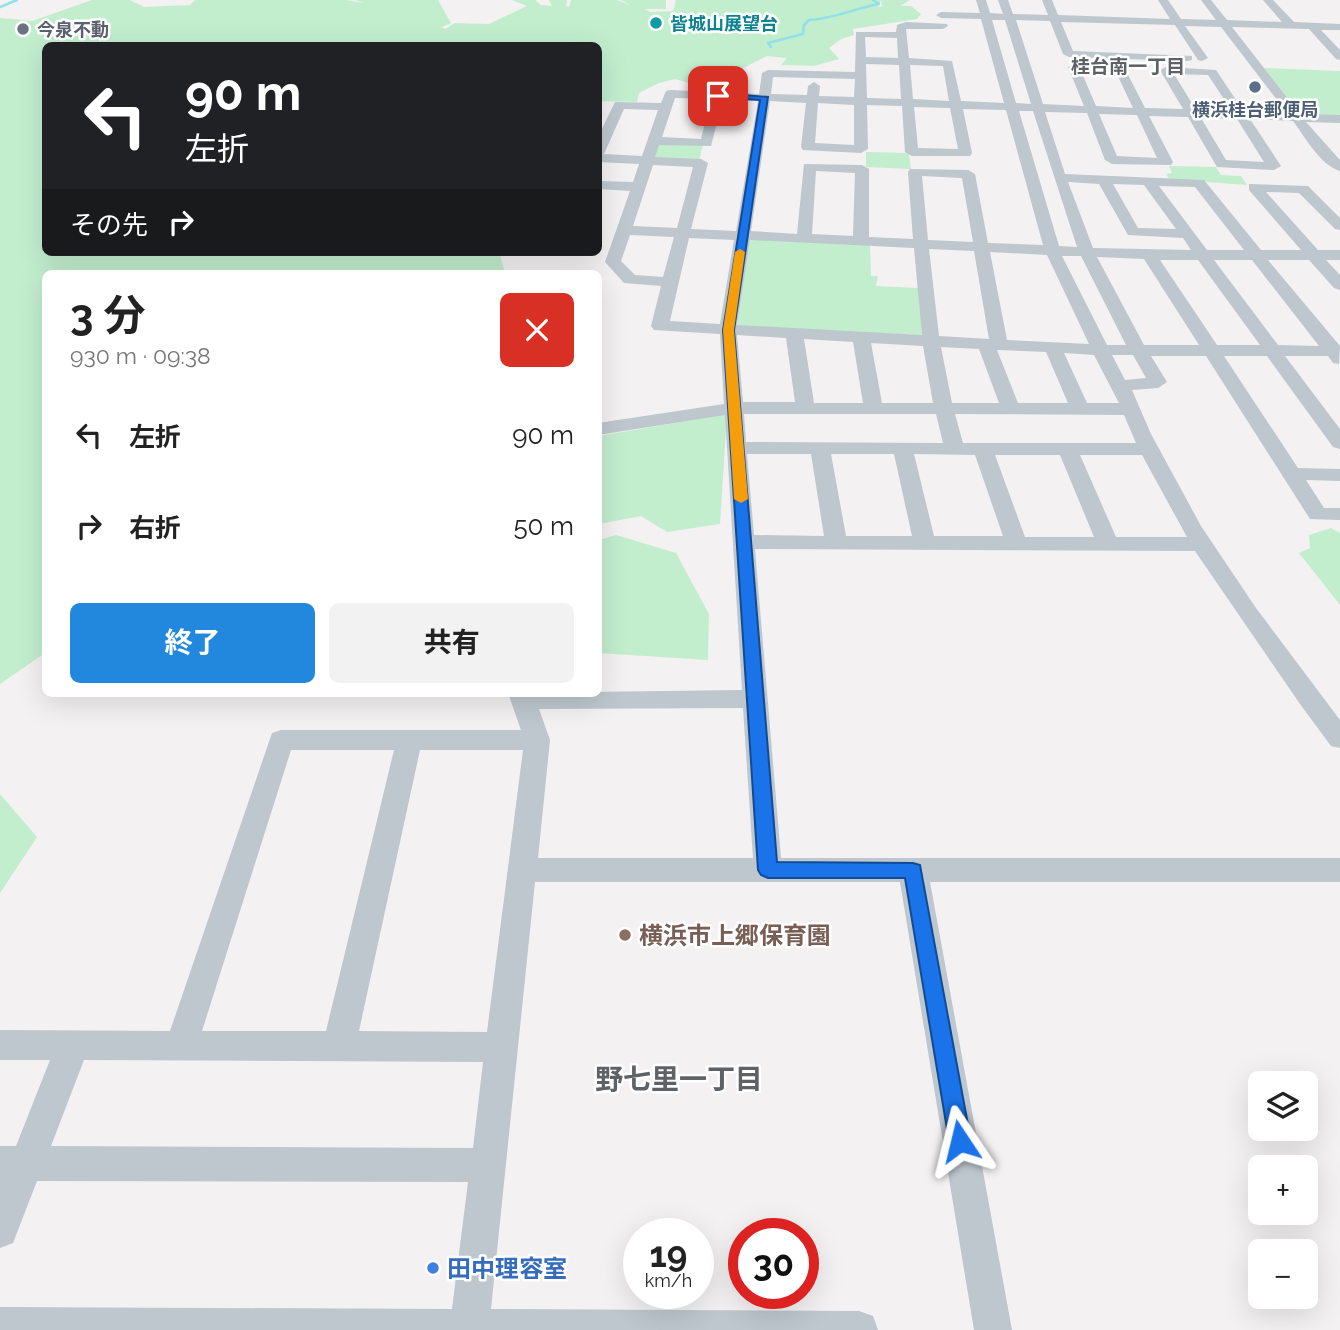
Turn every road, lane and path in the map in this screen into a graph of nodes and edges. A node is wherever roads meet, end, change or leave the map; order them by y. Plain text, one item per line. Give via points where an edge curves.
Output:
1 (1003, 0) edge
2 (1047, 0) edge
3 (1163, 0) edge
4 (1206, 0) edge
5 (1268, 0) edge
6 (937, 2) dead end
7 (978, 2) edge
8 (1093, 15) junction
9 (985, 16) junction
10 (1134, 16) junction
11 (1010, 17) junction
12 (1054, 18) junction
13 (1179, 22) junction
14 (1225, 24) junction
15 (943, 26) junction
16 (1291, 26) junction
17 (1312, 26) junction
18 (1340, 27) edge
19 (1101, 31) dead end
20 (1144, 33) dead end
21 (1107, 43) dead end
22 (906, 44) junction
23 (1151, 44) dead end
24 (1113, 55) junction
25 (1158, 56) junction
26 (1340, 57) edge
27 (860, 60) junction
28 (905, 61) junction
29 (815, 74) junction
30 (860, 76) junction
31 (718, 96) junction
32 (764, 97) junction
33 (814, 99) junction
34 (861, 101) junction
35 (908, 103) junction
36 (957, 104) junction
37 (1010, 106) junction
38 (666, 107) junction
39 (1037, 108) junction
40 (1092, 110) junction
41 (1141, 111) junction
42 (1190, 113) junction
43 (1240, 115) junction
44 (602, 116) edge
45 (615, 116) junction
46 (1296, 117) junction
47 (1340, 119) edge
48 (655, 141) junction
49 (602, 147) edge
50 (602, 156) edge
51 (649, 160) junction
52 (1340, 167) edge
53 (1060, 178) junction
54 (1104, 180) junction
55 (1149, 181) junction
56 (602, 185) edge
57 (639, 187) junction
58 (1340, 226) edge
59 (625, 230) junction
60 (684, 233) junction
61 (1187, 234) junction
62 (742, 235) junction
63 (804, 238) junction
64 (861, 240) junction
65 (921, 244) junction
66 (981, 246) junction
67 (1052, 250) junction
68 (1087, 251) junction
69 (1149, 255) junction
70 (1203, 255) junction
71 (1256, 255) junction
72 (1313, 255) junction
73 (1340, 255) edge
74 (670, 282) junction
75 (1340, 285) edge
76 (728, 330) junction
77 (794, 334) junction
78 (860, 337) junction
79 (931, 341) junction
80 (993, 344) junction
81 (1052, 347) junction
82 (1101, 350) junction
83 (1137, 350) junction
84 (1212, 351) junction
85 (1274, 351) junction
86 (1338, 354) edge
87 (1121, 386) junction
88 (735, 408) junction
89 (805, 408) junction
90 (873, 408) junction
91 (942, 408) junction
92 (1010, 408) junction
93 (1080, 408) junction
94 (1130, 409) junction
95 (602, 428) edge
96 (1340, 443) edge
97 (737, 448) junction
98 (902, 448) junction
99 (820, 449) junction
100 (955, 449) junction
101 (983, 449) junction
102 (1068, 449) junction
103 (1149, 449) junction
104 (1292, 474) junction
105 (1340, 475) edge
106 (1340, 514) edge
107 (744, 542) junction
108 (836, 543) junction
109 (925, 543) junction
110 (1016, 543) junction
111 (1108, 544) junction
112 (1202, 544) junction
113 (522, 697) edge
114 (600, 697) edge
115 (755, 699) junction
116 (1340, 739) edge
117 (408, 740) junction
118 (537, 740) junction
119 (522, 870) junction
120 (768, 870) junction
121 (913, 870) junction
122 (1340, 870) edge
123 (0, 1045) edge
124 (73, 1045) junction
125 (181, 1046) junction
126 (339, 1046) junction
127 (502, 1047) junction
128 (13, 1163) edge
129 (488, 1165) junction
130 (0, 1230) edge
131 (0, 1325) edge
132 (469, 1329) edge
133 (859, 1330) edge
134 (993, 1330) edge

1 - 11 street
2 - 12 street
3 - 13 street
4 - 14 street
5 - 16 street
6 - 15 street
7 - 9 street
8 - 10 street
8 - 12 street
8 - 19 street
9 - 11 street
9 - 15 street
9 - 37 street
10 - 13 street
10 - 20 street
11 - 12 street
11 - 39 street
12 - 24 street via 1069,54
13 - 14 street
13 - 25 street via 1202,58
14 - 16 street
14 - 46 street
15 - 22 street via 901,27
16 - 17 street
17 - 18 street
17 - 26 street
21 - 24 street
22 - 27 street via 860,34
22 - 28 street
23 - 25 street
24 - 25 street
27 - 28 street
27 - 30 street
28 - 35 street
28 - 36 street via 948,63
29 - 30 street
29 - 32 street via 768,73
29 - 33 street
30 - 34 street
31 - 32 street
31 - 38 street via 670,94
31 - 48 street via 706,143
32 - 33 street
32 - 62 street
33 - 34 street
33 - 34 street via 808,147 861,149
34 - 35 street
35 - 36 street
35 - 36 street via 912,152 965,153
36 - 37 street
37 - 39 street
37 - 67 street
38 - 45 street via 619,105
38 - 48 street
39 - 40 street
39 - 53 street
40 - 41 street
40 - 41 street via 1074,67 1120,69
40 - 41 street via 1112,159 1166,162
41 - 42 street
42 - 43 street
42 - 43 street via 1166,70 1212,72
42 - 43 street via 1222,164 1274,166
43 - 46 street
44 - 45 street
45 - 49 street
46 - 47 street
46 - 52 street
48 - 51 street
50 - 51 street
51 - 57 street
51 - 60 street via 701,163
53 - 54 street
53 - 68 street
54 - 55 street
54 - 61 street via 1133,232
55 - 61 street
55 - 71 street via 1199,183
56 - 57 street
57 - 59 street
58 - 72 street via 1303,189 1254,187
59 - 60 street
59 - 74 street via 612,262 630,280
60 - 62 street
60 - 74 street
61 - 70 street
62 - 63 street
62 - 76 street
63 - 64 street
63 - 64 street via 808,167 862,169
64 - 65 street
65 - 66 street
65 - 66 street via 915,172 968,174
65 - 79 street
66 - 67 street
66 - 80 street
67 - 68 street
67 - 82 street
68 - 69 street
68 - 83 street
69 - 70 street
69 - 84 street
70 - 71 street
70 - 85 street
71 - 72 street
71 - 86 street
72 - 73 street
72 - 75 street
74 - 76 street via 660,326
76 - 77 street
76 - 88 street
77 - 78 street
77 - 89 street
78 - 79 street
78 - 90 street
79 - 80 street
79 - 91 street
80 - 81 street
80 - 92 street
81 - 82 street
81 - 93 street
82 - 83 street
82 - 87 street
83 - 84 street
83 - 87 street via 1158,382
84 - 85 street
84 - 104 street
85 - 86 street
85 - 96 street
87 - 94 street
88 - 89 street
88 - 95 street
88 - 97 street
89 - 90 street
90 - 91 street
91 - 92 street
91 - 100 street
92 - 93 street
93 - 94 street
94 - 103 street
97 - 99 street
97 - 107 street
98 - 99 street
98 - 100 street
98 - 109 street
99 - 108 street
100 - 101 street
101 - 102 street
101 - 110 street
102 - 103 street
102 - 111 street
103 - 112 street
104 - 105 street
104 - 106 street via 1318,514
107 - 108 street
107 - 115 street
108 - 109 street
109 - 110 street
110 - 111 street
111 - 112 street
112 - 116 street via 1272,649
113 - 118 street
114 - 115 street
115 - 120 street
117 - 118 street
117 - 125 street via 281,740
117 - 126 street
118 - 119 street
119 - 120 street
119 - 127 street
120 - 121 street
121 - 122 street
121 - 134 street
123 - 124 street
124 - 125 street
124 - 128 street
125 - 126 street
126 - 127 street
127 - 129 street
128 - 129 street
128 - 130 street
129 - 132 street
131 - 132 street
132 - 133 street

